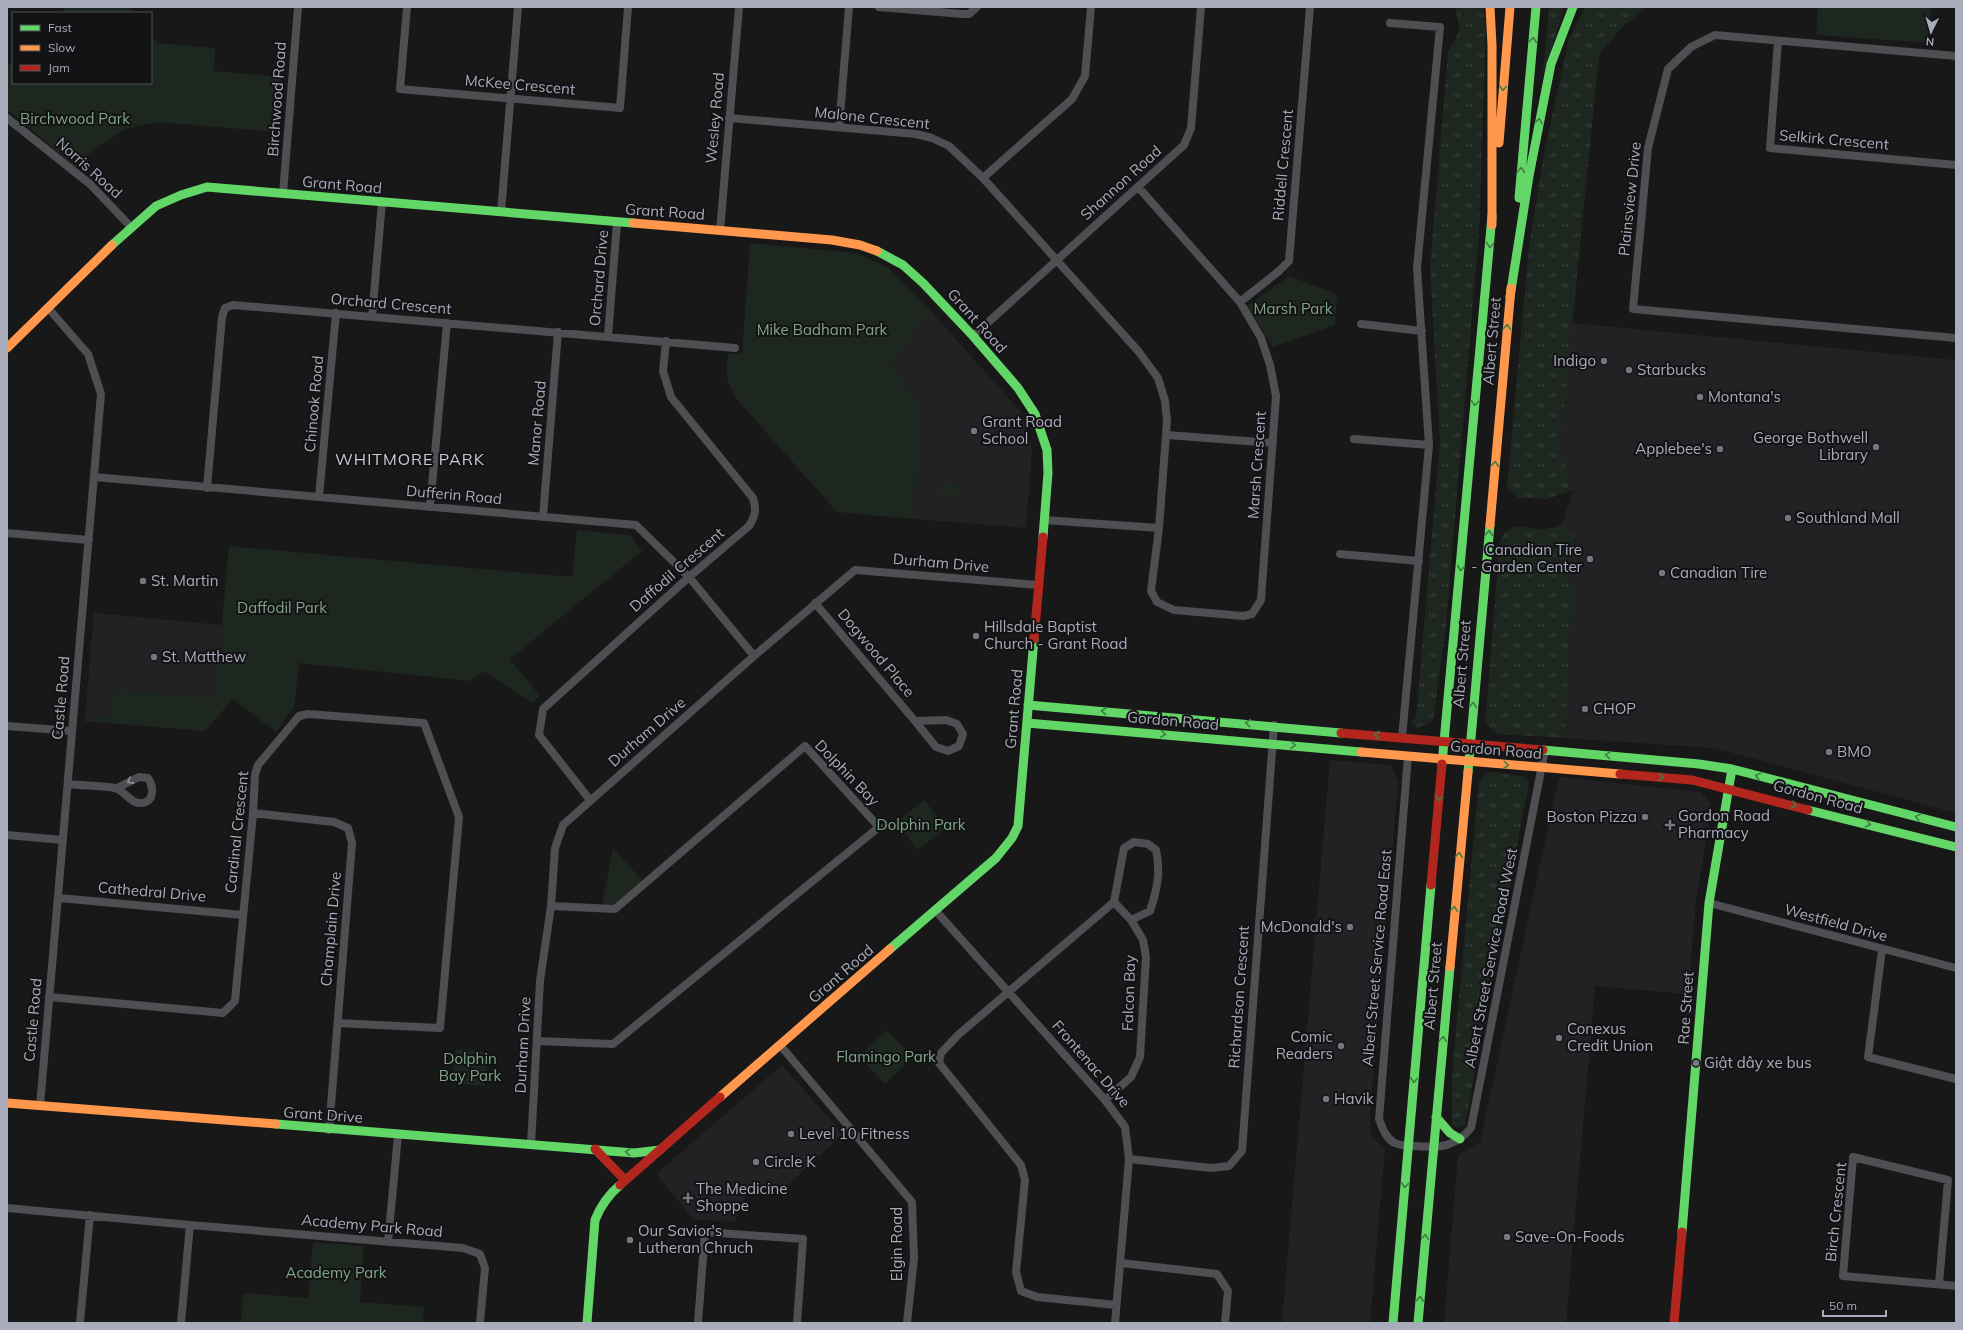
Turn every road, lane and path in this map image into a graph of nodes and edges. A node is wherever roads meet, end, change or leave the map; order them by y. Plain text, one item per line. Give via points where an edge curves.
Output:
1 (298, 7) edge
2 (407, 7) edge
3 (518, 7) edge
4 (628, 7) edge
5 (739, 7) edge
6 (849, 7) edge
7 (879, 7) edge
8 (977, 7) edge
9 (1091, 7) edge
10 (1201, 7) edge
11 (1310, 7) edge
12 (1490, 7) edge
13 (1510, 7) edge
14 (1536, 7) edge
15 (1574, 7) edge
16 (1390, 23) dead end
17 (1778, 41) junction
18 (1956, 56) edge
19 (510, 98) junction
20 (7, 118) edge
21 (729, 118) junction
22 (839, 127) junction
23 (1956, 165) edge
24 (984, 178) junction
25 (1139, 188) junction
26 (283, 194) junction
27 (382, 202) junction
28 (501, 212) junction
29 (617, 223) junction
30 (1492, 225) junction
31 (131, 227) junction
32 (720, 231) junction
33 (1056, 260) junction
34 (1510, 297) junction
35 (1240, 302) junction
36 (48, 308) junction
37 (336, 313) junction
38 (372, 317) junction
39 (447, 323) junction
40 (1361, 324) dead end
41 (1422, 331) junction
42 (558, 332) junction
43 (608, 336) junction
44 (973, 336) junction
45 (1956, 338) edge
46 (666, 341) junction
47 (7, 348) edge
48 (735, 348) dead end
49 (1166, 435) junction
50 (1354, 438) dead end
51 (1273, 443) junction
52 (1429, 445) junction
53 (94, 477) junction
54 (207, 488) junction
55 (319, 497) junction
56 (430, 507) junction
57 (543, 517) junction
58 (1044, 520) junction
59 (1159, 528) junction
60 (7, 533) edge
61 (89, 540) junction
62 (1340, 554) dead end
63 (1419, 561) junction
64 (689, 577) junction
65 (1038, 585) junction
66 (815, 603) junction
67 (754, 656) junction
68 (1028, 705) junction
69 (1148, 715) junction
70 (915, 721) junction
71 (1027, 724) junction
72 (7, 726) edge
73 (1274, 726) junction
74 (72, 731) junction
75 (1146, 733) junction
76 (1402, 738) junction
77 (1444, 741) junction
78 (1273, 743) junction
79 (1469, 744) junction
80 (1545, 750) junction
81 (1408, 756) junction
82 (1442, 759) junction
83 (1468, 761) junction
84 (1542, 767) junction
85 (1732, 769) junction
86 (68, 784) junction
87 (117, 788) dead end
88 (1729, 788) junction
89 (590, 800) junction
90 (253, 813) junction
91 (1946, 824) junction
92 (1956, 827) edge
93 (7, 835) edge
94 (1918, 837) junction
95 (63, 840) junction
96 (1956, 847) edge
97 (59, 898) junction
98 (1114, 902) junction
99 (1709, 903) junction
100 (552, 906) junction
101 (935, 910) junction
102 (242, 915) junction
103 (1131, 920) junction
104 (1882, 950) junction
105 (1956, 968) edge
106 (1009, 992) junction
107 (49, 997) junction
108 (338, 1022) junction
109 (537, 1041) junction
110 (780, 1046) junction
111 (1956, 1078) edge
112 (1105, 1100) junction
113 (7, 1103) edge
114 (40, 1106) junction
115 (1436, 1117) junction
116 (329, 1130) junction
117 (398, 1135) junction
118 (1460, 1139) junction
119 (531, 1145) junction
120 (1408, 1146) junction
121 (1433, 1148) junction
122 (595, 1149) junction
123 (661, 1150) junction
124 (1129, 1159) junction
125 (625, 1180) junction
126 (7, 1208) edge
127 (90, 1216) junction
128 (190, 1225) junction
129 (388, 1242) junction
130 (1120, 1263) junction
131 (1939, 1284) junction
132 (1956, 1286) edge
133 (1116, 1305) junction
134 (80, 1323) edge
135 (181, 1323) edge
136 (480, 1323) edge
137 (587, 1323) edge
138 (698, 1323) edge
139 (797, 1323) edge
140 (907, 1323) edge
141 (1115, 1323) edge
142 (1225, 1323) edge
143 (1393, 1323) edge
144 (1418, 1323) edge
145 (1674, 1323) edge

1 - 26 street, Birchwood Road
2 - 19 street, McKee Crescent via 400,89
3 - 19 street
4 - 19 street, McKee Crescent via 620,108
5 - 21 street, Wesley Road
6 - 22 street
7 - 8 street via 963,14 969,14
9 - 24 street via 1085,76 1072,99
10 - 25 street, Shannon Road via 1191,128 1184,145
11 - 35 street, Riddell Crescent via 1289,261
12 - 30 main road
13 -> 30 main road, Albert Street
34 -> 14 main road, Albert Street
34 -> 15 main road via 1529,176 1551,64
16 - 41 street via 1440,27 1417,268
17 - 18 street, Plainsview Drive
17 - 23 street, Selkirk Crescent via 1770,148
17 - 45 street, Plainsview Drive via 1715,35 1691,47 1668,69 1648,148 1633,310
19 - 28 street
20 - 31 street, Norris Road via 90,184
21 - 22 street, Malone Crescent
21 - 32 street, Wesley Road
22 - 24 street, Malone Crescent via 916,134 932,138 949,146
24 - 33 street, Malone Crescent
25 - 33 street, Shannon Road
25 - 35 street, Marsh Crescent
26 - 27 main road, Grant Road
26 - 31 main road, Grant Road via 207,187 156,206
27 - 28 main road, Grant Road
27 - 38 street
28 - 29 main road, Grant Road
29 - 32 main road, Grant Road
29 - 43 street, Orchard Drive
30 -> 77 main road, Albert Street
31 - 36 main road, Grant Road
32 - 44 main road, Grant Road via 832,240 860,245 883,253 903,265 923,283
33 - 44 street, Shannon Road
33 - 49 street, Marsh Crescent via 1139,352 1158,378 1165,400
79 -> 34 main road, Albert Street
35 - 51 street, Marsh Crescent via 1262,338 1270,365 1276,396
36 - 47 main road, Grant Road
36 - 53 street, Castle Road via 88,354 101,394
37 - 38 street, Orchard Crescent
37 - 54 street, Orchard Crescent via 233,305 225,308 222,317
37 - 55 street, Chinook Road
38 - 39 street, Orchard Crescent
39 - 42 street, Orchard Crescent
39 - 56 street
40 - 41 street
41 - 52 street
42 - 43 street, Orchard Crescent
42 - 57 street, Manor Road
43 - 46 street, Orchard Crescent
44 - 58 main road, Grant Road via 1018,388 1036,414 1047,450
46 - 48 street, Orchard Crescent
46 - 64 street, Daffodil Crescent via 663,371 671,397 753,498 756,507 755,516 749,526
49 - 51 street
49 - 59 street, Marsh Crescent
50 - 52 street
51 - 59 street, Marsh Crescent via 1260,600 1252,614 1243,616 1174,610 1157,602 1151,591
52 - 63 street
53 - 54 street, Dufferin Road
53 - 61 street, Castle Road
54 - 55 street, Dufferin Road
55 - 56 street, Dufferin Road
56 - 57 street, Dufferin Road
57 - 64 street, Dufferin Road via 636,525
58 - 59 street
58 - 65 main road, Grant Road
60 - 61 street
61 - 74 street, Castle Road
62 - 63 street
63 - 76 street
64 - 67 street, Dufferin Road
64 - 89 street, Daffodil Crescent via 543,709 539,736
65 - 66 street, Durham Drive via 855,570
65 - 68 main road, Grant Road
66 - 67 street, Durham Drive
66 - 70 street, Dogwood Place
67 - 89 street, Durham Drive
69 -> 68 main road, Gordon Road
68 - 71 main road, Grant Road
73 -> 69 main road, Gordon Road
69 - 75 main road
70 - 70 street, Dogwood Place via 936,747 948,751 959,746 963,734 957,724 946,720
71 - 75 main road, Gordon Road
71 - 101 main road, Grant Road via 1018,826 1013,839 993,861
72 - 74 street
76 -> 73 main road, Gordon Road
73 - 78 street, Richardson Crescent
74 - 86 street, Castle Road
75 -> 78 main road, Gordon Road
76 - 77 main road, Gordon Road
77 - 79 main road, Gordon Road
77 - 82 main road, Albert Street
78 -> 81 main road, Gordon Road
78 - 124 street, Richardson Crescent via 1242,1151 1229,1166 1210,1168
79 - 80 main road, Gordon Road
79 - 83 main road, Albert Street
80 - 84 street, Albert Street Service Road West
85 -> 80 main road, Gordon Road via 1647,758
81 - 82 main road, Gordon Road
81 - 120 street, Albert Street Service Road East via 1379,1119 1384,1132 1394,1143
82 - 83 main road, Gordon Road
82 -> 120 main road, Albert Street
83 -> 84 main road, Gordon Road
115 -> 83 main road, Albert Street
84 -> 88 main road, Gordon Road via 1692,780
84 - 118 street, Albert Street Service Road West via 1471,1128
85 - 88 main road, Rae Street
91 -> 85 main road, Gordon Road
86 - 87 street
86 - 95 street, Castle Road
88 -> 94 main road, Gordon Road
88 - 99 main road, Rae Street
89 - 100 street, Durham Drive via 563,825 556,848
90 - 102 street, Cardinal Crescent
90 - 108 street, Champlain Drive via 334,822 348,828 352,843
90 - 108 street, Cardinal Crescent via 258,765 299,716 308,714 401,721 424,723 426,726 459,817 440,1028
91 - 92 main road, Gordon Road
91 - 94 main road
93 - 95 street
94 - 96 main road, Gordon Road
95 - 97 street, Castle Road
97 - 102 street, Cathedral Drive
97 - 107 street, Castle Road
98 - 103 street, Falcon Bay
98 - 103 street via 1124,848 1134,842 1148,844 1156,850 1160,866 1154,898 1150,911
98 - 106 street
99 - 104 street, Westfield Drive
99 - 145 main road, Rae Street
100 - 109 street, Durham Drive via 540,981
100 - 109 street, Dolphin Bay via 615,909 805,746 879,827 613,1044
101 - 106 street, Frontenac Drive
101 - 110 main road, Grant Road
102 - 107 street, Cardinal Crescent via 235,1001 223,1013
103 - 112 street, Falcon Bay via 1143,940 1146,957 1140,1057 1131,1077
104 - 105 street, Westfield Drive
104 - 111 street via 1868,1057
106 - 112 street, Frontenac Drive
106 - 133 street via 941,1053 939,1063 1021,1165 1025,1180 1016,1272 1021,1291 1037,1297
107 - 114 street, Castle Road
108 - 116 street, Champlain Drive
109 - 119 street, Durham Drive
110 - 123 main road, Grant Road
110 - 140 street, Elgin Road via 912,1202 914,1258
112 - 124 street, Frontenac Drive via 1125,1127
113 - 114 main road, Grant Drive
114 - 116 main road, Grant Drive
115 - 118 main road via 1447,1130
115 - 121 main road, Albert Street
116 - 117 main road, Grant Drive
117 - 119 main road, Grant Drive
117 - 129 street
118 - 121 street
119 - 122 main road, Grant Drive
120 - 121 street, Albert Street Service Road East
120 -> 143 main road, Albert Street
144 -> 121 main road, Albert Street
123 -> 122 main road, Grant Drive via 634,1153
122 - 125 main road
123 - 125 main road, Grant Road
124 - 130 street, Frontenac Drive
125 - 137 main road, Grant Road via 608,1195 595,1220
126 - 127 street, Academy Park Road
127 - 128 street, Academy Park Road
127 - 134 street
128 - 129 street, Academy Park Road
128 - 135 street
129 - 136 street, Academy Park Road via 463,1248 480,1254 485,1268
130 - 133 street, Frontenac Drive
130 - 142 street via 1216,1274 1228,1290
131 - 131 street, Birch Crescent via 1948,1180 1854,1157 1843,1276
131 - 132 street, Birch Crescent
133 - 141 street, Frontenac Drive
138 - 139 street via 705,1232 803,1239

